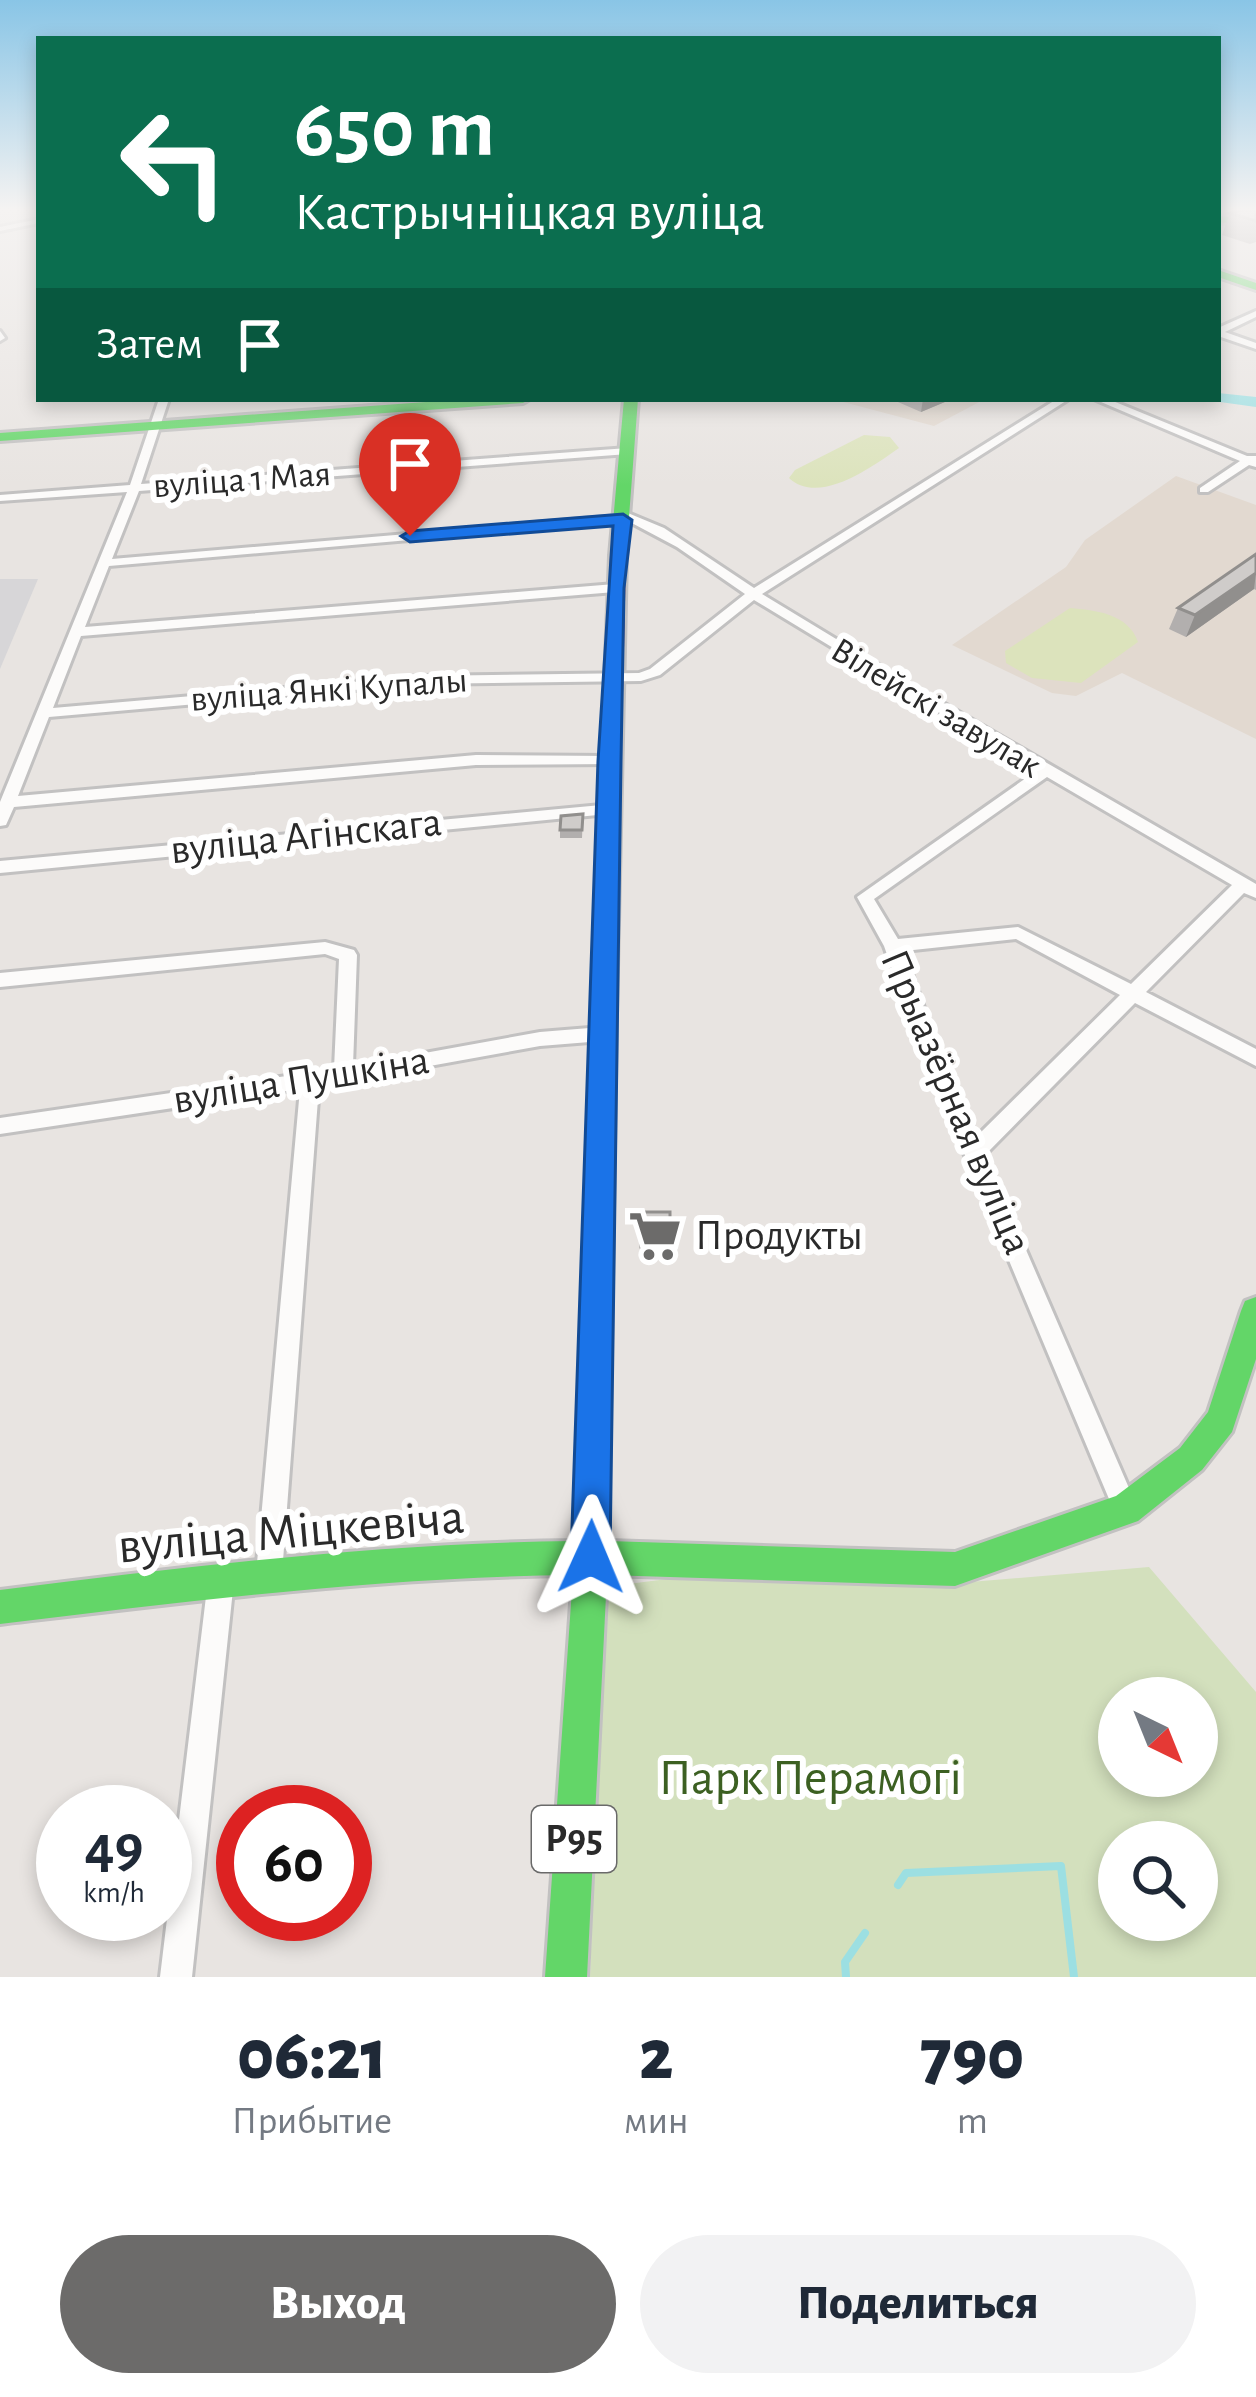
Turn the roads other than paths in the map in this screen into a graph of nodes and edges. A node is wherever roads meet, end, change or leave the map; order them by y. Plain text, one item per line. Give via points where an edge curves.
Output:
1 (1256, 314) edge
2 (1221, 332) edge
3 (1221, 334) edge
4 (1256, 346) edge
5 (163, 402) edge
6 (482, 402) edge
7 (632, 402) edge
8 (1059, 402) edge
9 (1107, 402) edge
10 (154, 426) junction
11 (0, 437) edge
12 (628, 452) junction
13 (1253, 460) edge
14 (134, 489) junction
15 (1204, 490) dead end
16 (0, 498) edge
17 (623, 517) junction
18 (103, 563) junction
19 (615, 588) junction
20 (752, 595) junction
21 (77, 632) junction
22 (613, 679) junction
23 (45, 712) junction
24 (609, 761) junction
25 (1042, 773) junction
26 (9, 802) junction
27 (612, 809) junction
28 (0, 820) edge
29 (0, 867) edge
30 (1250, 888) edge
31 (893, 946) junction
32 (0, 980) edge
33 (1130, 992) junction
34 (602, 1034) junction
35 (1256, 1058) edge
36 (344, 1075) junction
37 (310, 1080) junction
38 (0, 1126) edge
39 (976, 1150) junction
40 (1256, 1311) edge
41 (1126, 1508) junction
42 (591, 1557) junction
43 (269, 1574) junction
44 (221, 1580) junction
45 (0, 1606) edge
46 (176, 1977) edge
47 (566, 1977) edge

1 - 2 street
3 - 4 street
5 - 10 street
6 - 10 main road
7 - 12 main road, Р95
8 - 20 street, вуліца Янкі Купалы
9 - 13 street
10 - 11 main road
10 - 14 street
12 - 14 street, вуліца 1 Мая
12 - 17 main road, Р95
13 - 15 street
14 - 16 street, вуліца 1 Мая
14 - 18 street
17 - 18 street
17 - 19 main road, Р95
17 - 20 street, Вілейскі завулак via 647,522
18 - 21 street
19 - 21 street
19 - 22 main road, Р95
20 - 22 street, вуліца Янкі Купалы via 655,672
20 - 25 street, Вілейскі завулак
21 - 23 street
22 - 23 street, вуліца Янкі Купалы via 422,680
22 - 24 main road, Р95
23 - 26 street
24 - 26 street, вуліца Агінскага via 476,760
24 - 27 main road, Р95
25 - 30 street, Вілейскі завулак
25 - 31 street, Прыазёрная вуліца via 868,892 866,902
26 - 28 street
27 - 29 street, вуліца Агінскага
27 - 34 main road, Р95
30 - 33 street
31 - 33 street via 1018,933
31 - 39 street, Прыазёрная вуліца
32 - 36 street via 325,948 348,955
33 - 35 street
33 - 39 street
34 - 36 street, вуліца Пушкіна
34 - 42 main road, Р95
36 - 37 street, вуліца Пушкіна
37 - 38 street, вуліца Пушкіна
37 - 43 street
39 - 41 street, Прыазёрная вуліца
40 - 41 main road, вуліца Міцкевіча via 1222,1421 1191,1460
41 - 42 main road, вуліца Міцкевіча via 955,1569
42 - 43 main road, вуліца Міцкевіча
42 - 47 main road, Р95
43 - 44 main road, вуліца Міцкевіча
44 - 45 main road, вуліца Міцкевіча
44 - 46 street

